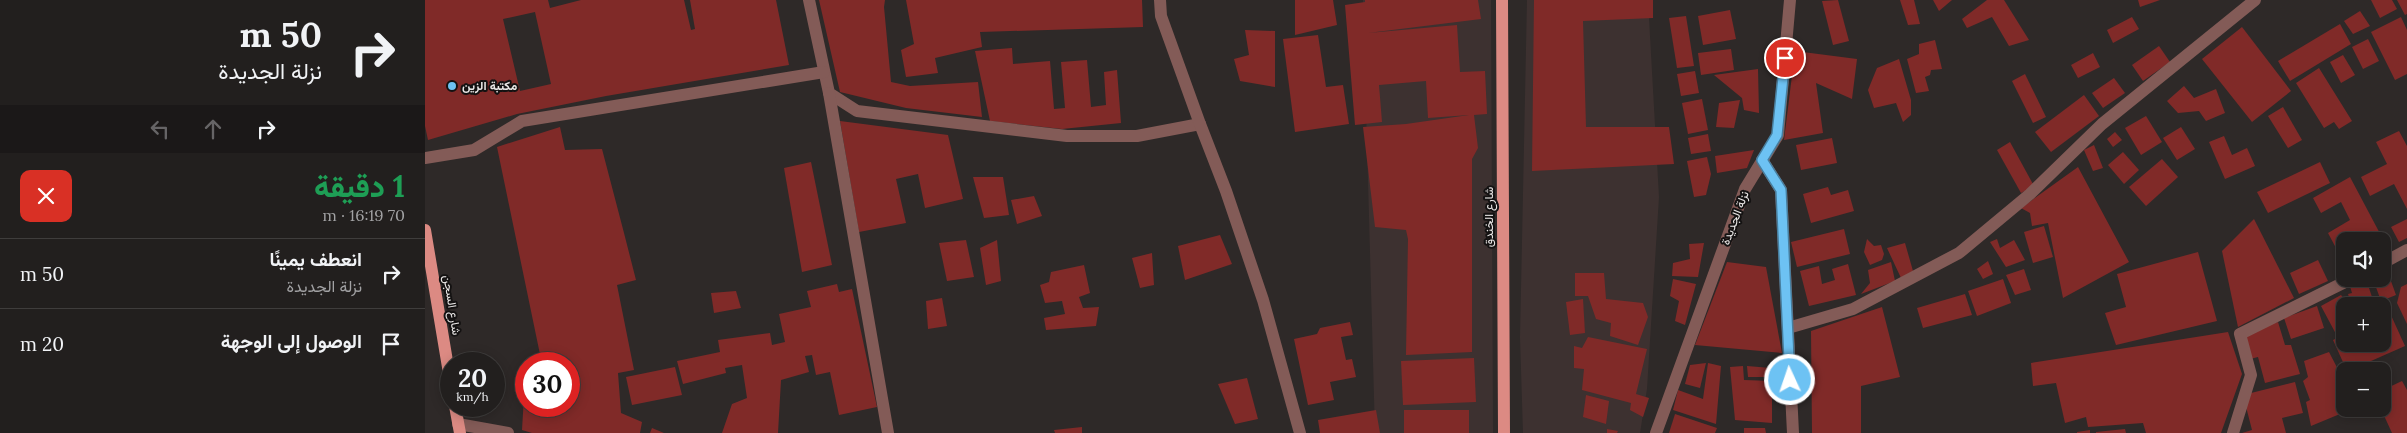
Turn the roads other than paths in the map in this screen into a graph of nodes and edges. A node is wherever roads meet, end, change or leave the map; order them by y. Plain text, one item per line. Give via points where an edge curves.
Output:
1 (809, 0) edge
2 (1160, 0) edge
3 (1502, 0) edge
4 (1790, 0) edge
5 (2255, 0) edge
6 (824, 72) junction
7 (829, 94) junction
8 (1199, 124) junction
9 (425, 158) edge
10 (1762, 160) junction
11 (425, 230) edge
12 (2407, 250) edge
13 (2391, 259) edge
14 (2336, 286) edge
15 (1788, 328) junction
16 (445, 352) edge
17 (459, 428) edge
18 (508, 433) edge
19 (889, 433) edge
20 (1300, 433) edge
21 (1504, 433) edge
22 (1656, 433) edge
23 (1793, 433) edge
24 (2233, 433) edge

1 - 6 street
2 - 8 street via 1161,16
3 - 21 main road, شارع الخندق
4 - 10 street, نزلة الجديدة via 1777,135
5 - 15 street via 2102,124 2030,194 1959,253 1853,309
6 - 7 street
6 - 9 street via 522,121 474,150
7 - 8 street via 857,110 1067,136 1137,136
7 - 19 street
8 - 20 street via 1263,300
10 - 15 street via 1781,190
10 - 22 street, نزلة الجديدة via 1745,189
11 - 16 main road, شارع السجن
12 - 13 street
14 - 24 street via 2240,334 2251,375
15 - 23 street
17 - 18 street

